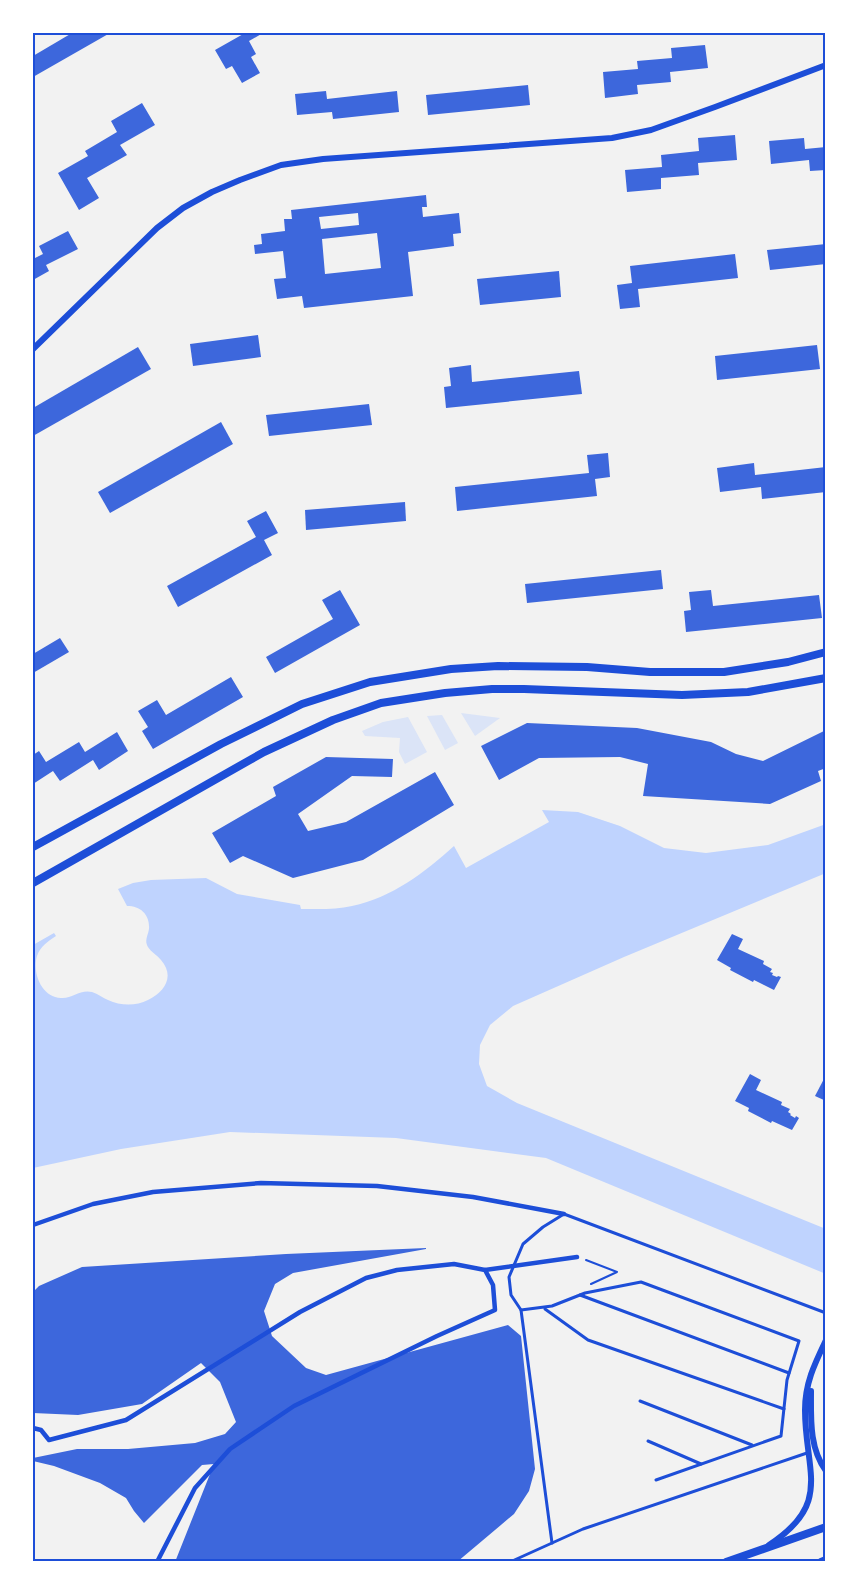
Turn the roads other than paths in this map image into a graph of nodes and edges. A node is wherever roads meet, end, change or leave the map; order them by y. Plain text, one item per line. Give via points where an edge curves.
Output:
1 (826, 64) edge
2 (33, 350) edge
3 (826, 652) edge
4 (826, 678) edge
5 (33, 847) edge
6 (33, 883) edge
7 (564, 1214) junction
8 (33, 1225) edge
9 (577, 1257) road end
10 (484, 1270) junction
11 (580, 1295) junction
12 (544, 1308) junction
13 (521, 1310) junction
14 (826, 1312) edge
15 (826, 1340) edge
16 (810, 1372) junction
17 (789, 1373) junction
18 (640, 1401) dead end
19 (784, 1409) junction
20 (33, 1428) edge
21 (648, 1442) dead end
22 (753, 1446) junction
23 (808, 1453) junction
24 (701, 1464) junction
25 (826, 1471) edge
26 (656, 1480) dead end
27 (826, 1527) edge
28 (552, 1543) junction
29 (763, 1549) junction
30 (826, 1560) edge
31 (157, 1562) edge
32 (510, 1562) edge
33 (726, 1562) edge
34 (821, 1562) edge

1 - 2 street via 651,130 612,138 281,165 183,208 157,228
3 - 5 street via 724,672 498,666 370,682 302,704
4 - 6 street via 748,692 682,695 492,689 381,703 264,752
7 - 8 street via 474,1197 377,1186 261,1183 153,1192 93,1204
7 - 13 lane via 523,1245 509,1277 511,1295
7 - 14 lane
9 - 10 street
10 - 20 street via 454,1264 366,1278 300,1312 126,1420 49,1440 41,1430
10 - 31 street via 493,1285 495,1310 294,1406 230,1449 195,1488
11 - 12 lane
11 - 17 lane
11 - 17 lane via 641,1282 799,1341
12 - 13 lane
12 - 19 lane via 588,1340
13 - 28 lane
15 - 16 street
16 - 23 street via 805,1407
16 - 25 street via 814,1448
17 - 19 lane
18 - 22 lane
19 - 22 lane via 781,1436
21 - 24 lane
22 - 24 lane
23 - 28 lane
23 - 29 street via 812,1483 804,1512 784,1535
24 - 26 lane
27 - 29 street
28 - 32 lane
29 - 33 street
30 - 34 street

